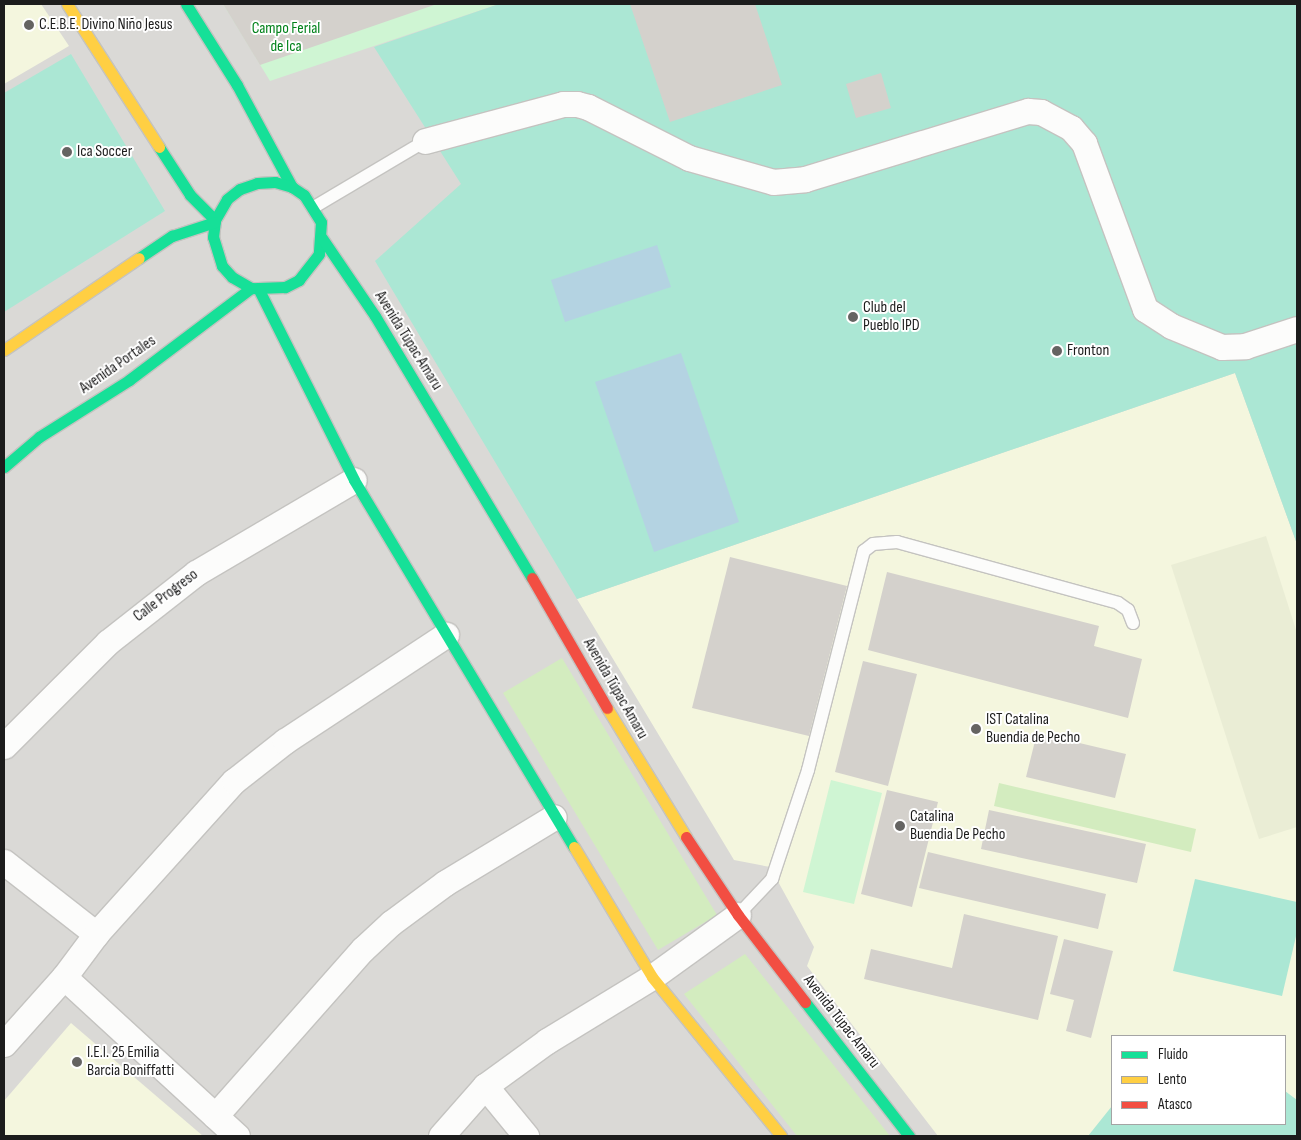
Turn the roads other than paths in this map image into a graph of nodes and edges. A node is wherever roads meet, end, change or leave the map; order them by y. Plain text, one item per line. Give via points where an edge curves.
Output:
1 (67, 4) edge
2 (186, 4) edge
3 (425, 141) joint
4 (292, 186) junction
5 (314, 208) junction
6 (215, 221) junction
7 (322, 238) junction
8 (255, 289) junction
9 (1297, 329) edge
10 (4, 350) edge
11 (4, 467) edge
12 (354, 480) junction
13 (1134, 624) dead end
14 (446, 635) junction
15 (4, 746) edge
16 (554, 816) junction
17 (4, 862) edge
18 (738, 915) junction
19 (96, 934) junction
20 (64, 977) junction
21 (652, 977) junction
22 (4, 1044) edge
23 (485, 1086) junction
24 (215, 1116) junction
25 (238, 1136) edge
26 (441, 1136) edge
27 (526, 1136) edge
28 (781, 1136) edge
29 (909, 1136) edge

1 - 6 main road via 190,195
2 - 4 main road via 237,85
3 - 5 lane
3 - 9 street via 563,104 577,104 688,158 773,182 805,179 1028,111 1041,112 1071,128 1084,143 1145,309 1171,326 1222,346 1245,346
4 - 5 main road
4 - 6 main road via 257,182 240,188 227,199
5 - 7 main road
6 - 8 main road via 213,237 222,266 232,277
6 - 10 main road via 172,236
7 - 8 main road via 319,254 299,280 285,287
7 - 18 main road, Avenida Túpac Amaru via 374,316 505,532 655,790
8 - 11 main road, Avenida Portales via 129,380 39,437
8 - 12 main road
12 - 14 main road
12 - 15 street, Calle Progreso via 182,583 108,642
13 - 18 lane via 1128,610 1118,603 897,542 873,544 864,551 808,770 772,879
14 - 16 main road
14 - 19 street via 285,741 234,781
16 - 21 main road
16 - 24 street via 445,884 392,922 363,949
17 - 19 street
18 - 21 street
18 - 29 main road, Avenida Túpac Amaru
19 - 20 street
20 - 22 street
20 - 24 street
21 - 23 street via 547,1042
21 - 28 main road
23 - 26 street
23 - 27 street
24 - 25 street

